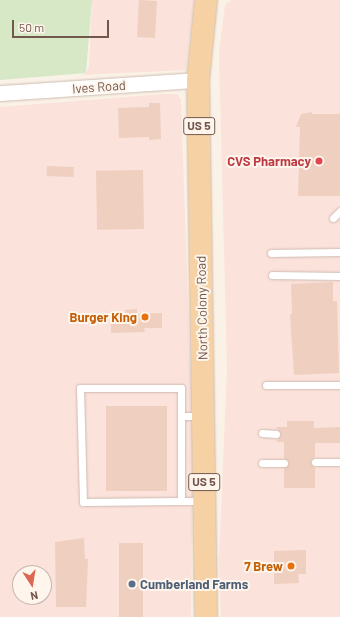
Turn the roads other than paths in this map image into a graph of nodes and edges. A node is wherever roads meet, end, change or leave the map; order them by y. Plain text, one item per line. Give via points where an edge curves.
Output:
1 (206, 0) edge
2 (198, 80) junction
3 (0, 93) edge
4 (340, 211) edge
5 (334, 218) dead end
6 (340, 252) edge
7 (271, 253) dead end
8 (272, 275) dead end
9 (340, 276) edge
10 (266, 385) dead end
11 (340, 385) edge
12 (182, 416) junction
13 (203, 416) junction
14 (262, 433) dead end
15 (276, 434) dead end
16 (315, 462) dead end
17 (340, 462) edge
18 (262, 463) dead end
19 (284, 463) dead end
20 (181, 501) junction
21 (204, 501) junction
22 (206, 617) edge

1 - 2 main road, North Colony Road / US 5
2 - 3 street, Ives Road
2 - 13 main road, North Colony Road / US 5
4 - 5 lane
6 - 7 lane
8 - 9 lane
10 - 11 lane
12 - 13 lane
12 - 20 lane
12 - 20 lane via 181,388 80,388 83,502
13 - 21 main road, North Colony Road / US 5
14 - 15 lane
16 - 17 lane
18 - 19 lane
20 - 21 lane
21 - 22 main road, North Colony Road / US 5

